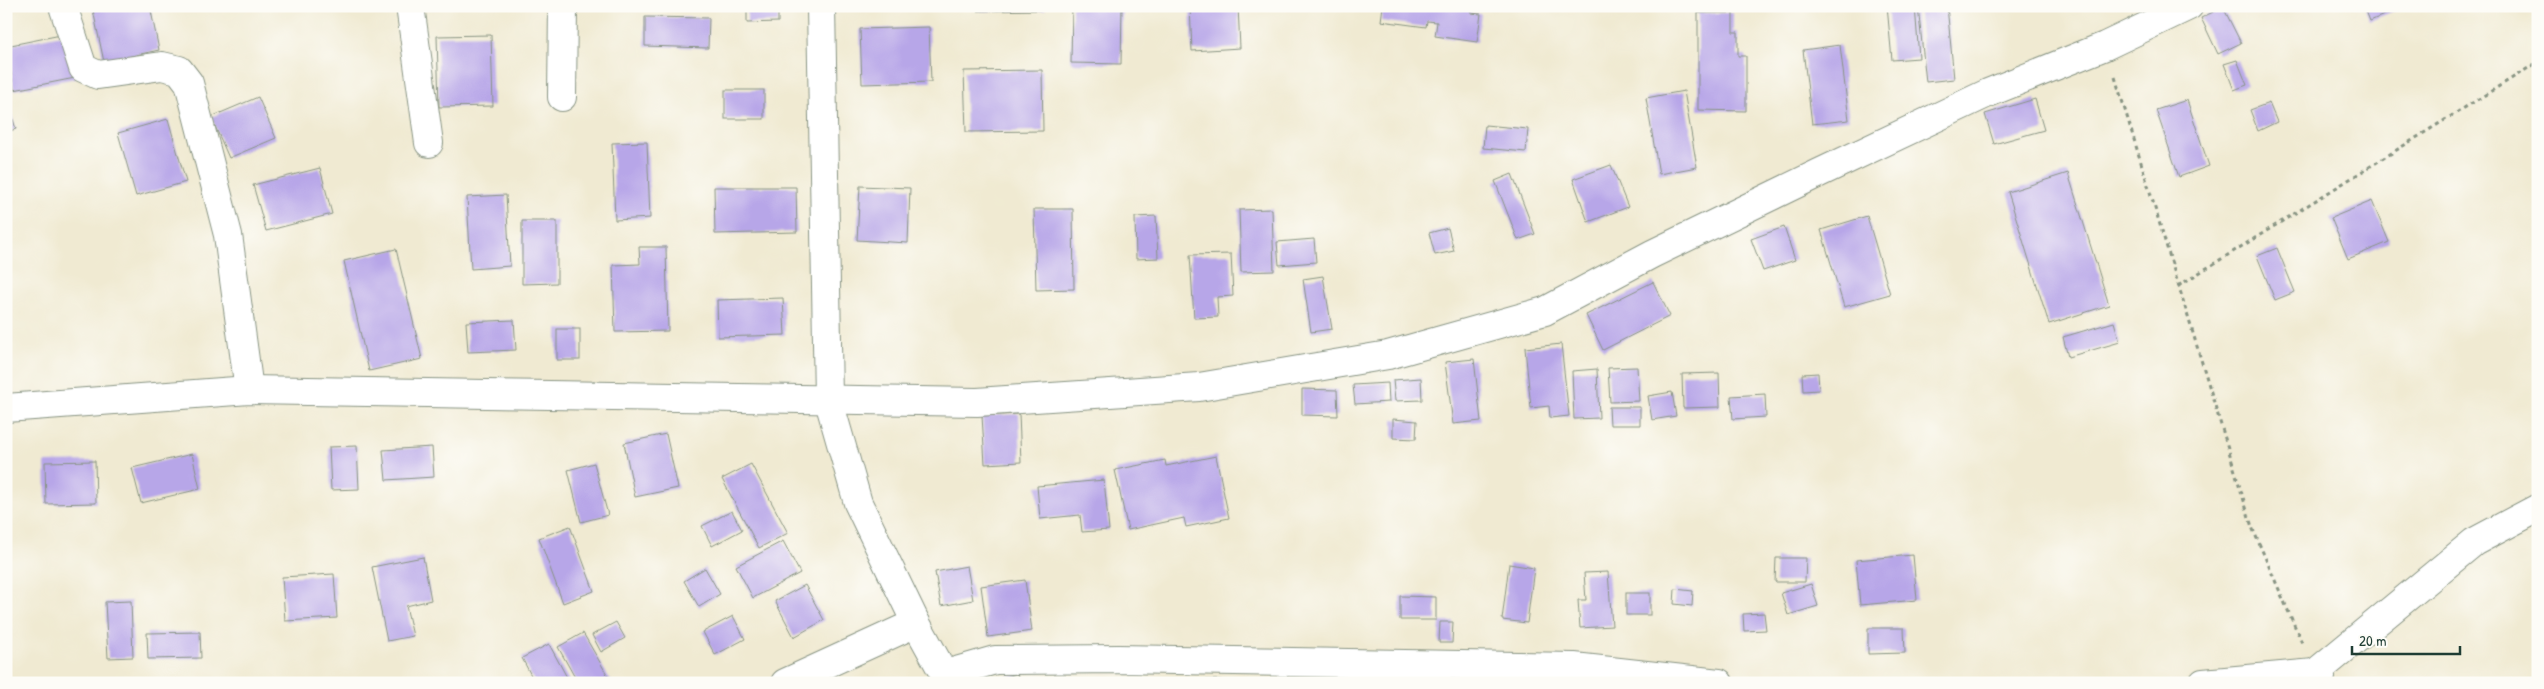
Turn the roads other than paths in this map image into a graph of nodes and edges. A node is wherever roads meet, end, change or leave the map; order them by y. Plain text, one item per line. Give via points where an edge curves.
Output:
1 (63, 6) edge
2 (410, 6) edge
3 (563, 6) edge
4 (820, 6) edge
5 (2188, 6) edge
6 (562, 97) dead end
7 (429, 143) dead end
8 (249, 390) junction
9 (828, 398) junction
10 (6, 408) edge
11 (2538, 508) edge
12 (916, 624) junction
13 (947, 678) edge
14 (2316, 679) edge
15 (785, 683) edge
16 (1719, 683) edge
17 (2203, 683) edge

1 - 8 street via 83,68 98,75 162,66 179,70 189,83 228,235
2 - 7 street
3 - 6 street
4 - 9 street
5 - 9 street via 2105,46 1988,93 1828,168 1652,254 1545,311 1397,352 1199,387 977,402
8 - 9 street
8 - 10 street
9 - 12 street via 858,503
11 - 14 street via 2474,542
12 - 13 street
12 - 15 street
13 - 16 street via 995,660 1118,659 1574,667
14 - 17 street

